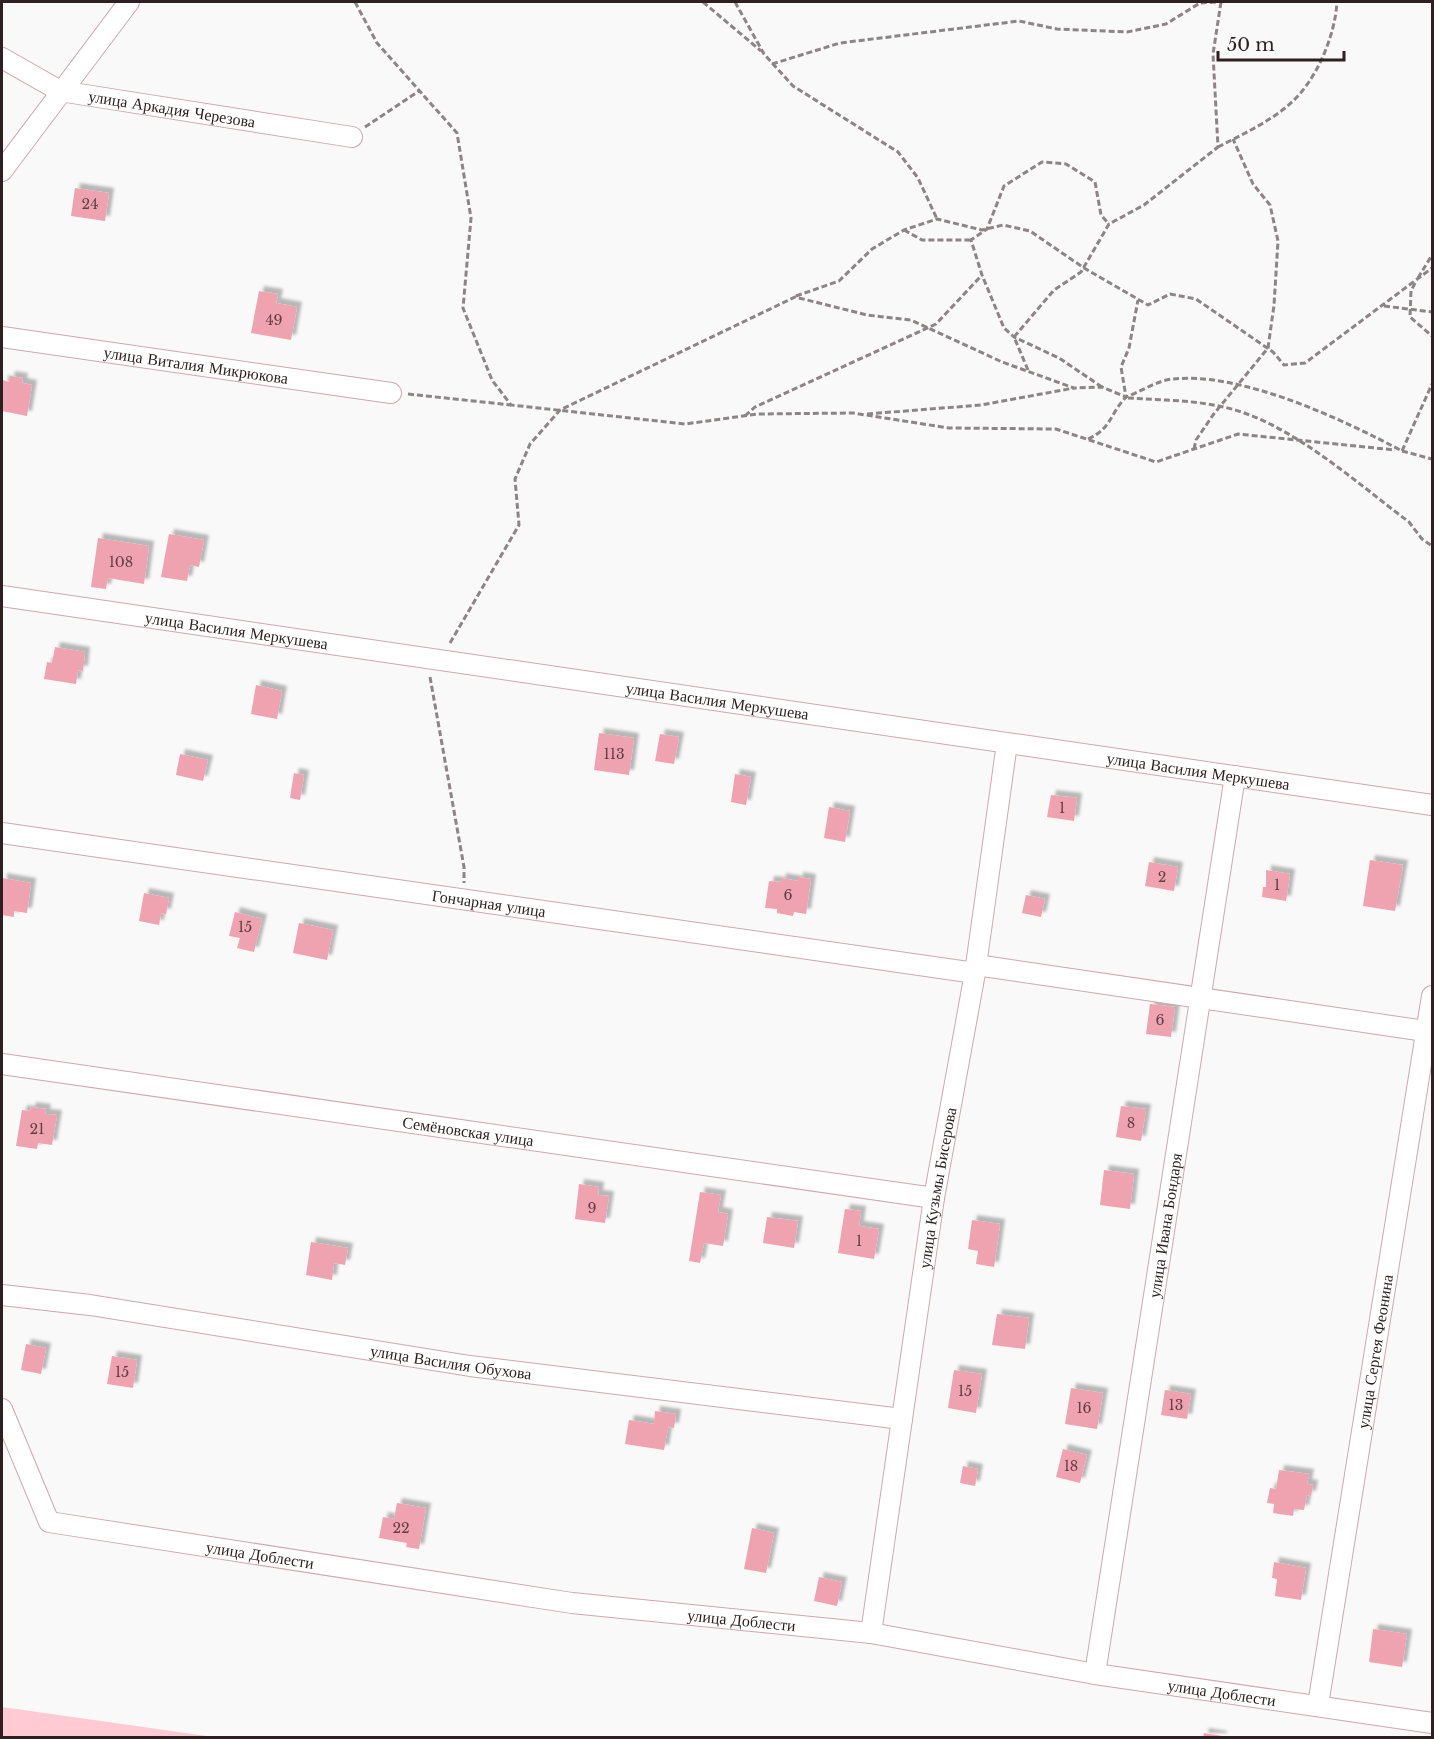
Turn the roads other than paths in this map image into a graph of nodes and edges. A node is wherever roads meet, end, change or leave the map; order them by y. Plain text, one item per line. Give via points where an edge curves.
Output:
1 (129, 2) edge
2 (2, 58) edge
3 (60, 91) junction
4 (352, 137) road end
5 (2, 171) edge
6 (2, 337) edge
7 (391, 393) road end
8 (2, 596) edge
9 (1007, 743) junction
10 (1235, 776) junction
11 (1432, 806) edge
12 (2, 833) edge
13 (976, 969) junction
14 (1432, 996) edge
15 (1200, 997) junction
16 (1430, 1031) edge
17 (2, 1064) edge
18 (934, 1198) junction
19 (2, 1295) edge
20 (2, 1409) edge
21 (902, 1419) junction
22 (871, 1634) junction
23 (1095, 1674) junction
24 (1318, 1705) junction
25 (1432, 1723) edge

1 - 3 street
2 - 3 street, улица Аркадия Черезова
3 - 4 street, улица Аркадия Черезова
3 - 5 street
6 - 7 street, улица Виталия Микрюкова
8 - 9 street, улица Василия Меркушева
9 - 10 street, улица Василия Меркушева
9 - 13 street, улица Кузьмы Бисерова
10 - 11 street, улица Василия Меркушева
10 - 15 street, улица Ивана Бондаря
12 - 13 street, Гончарная улица
13 - 15 street, Гончарная улица
13 - 18 street, улица Кузьмы Бисерова
14 - 16 street, улица Сергея Феонина
15 - 16 street, Гончарная улица
15 - 23 street, улица Ивана Бондаря
16 - 24 street, улица Сергея Феонина
17 - 18 street, Семёновская улица
18 - 21 street, улица Кузьмы Бисерова
19 - 21 street, улица Василия Обухова via 90,1305 470,1366
20 - 22 street, улица Доблести via 49,1522 572,1603
21 - 22 street, улица Кузьмы Бисерова
22 - 23 street, улица Доблести
23 - 24 street, улица Доблести
24 - 25 street, улица Доблести

